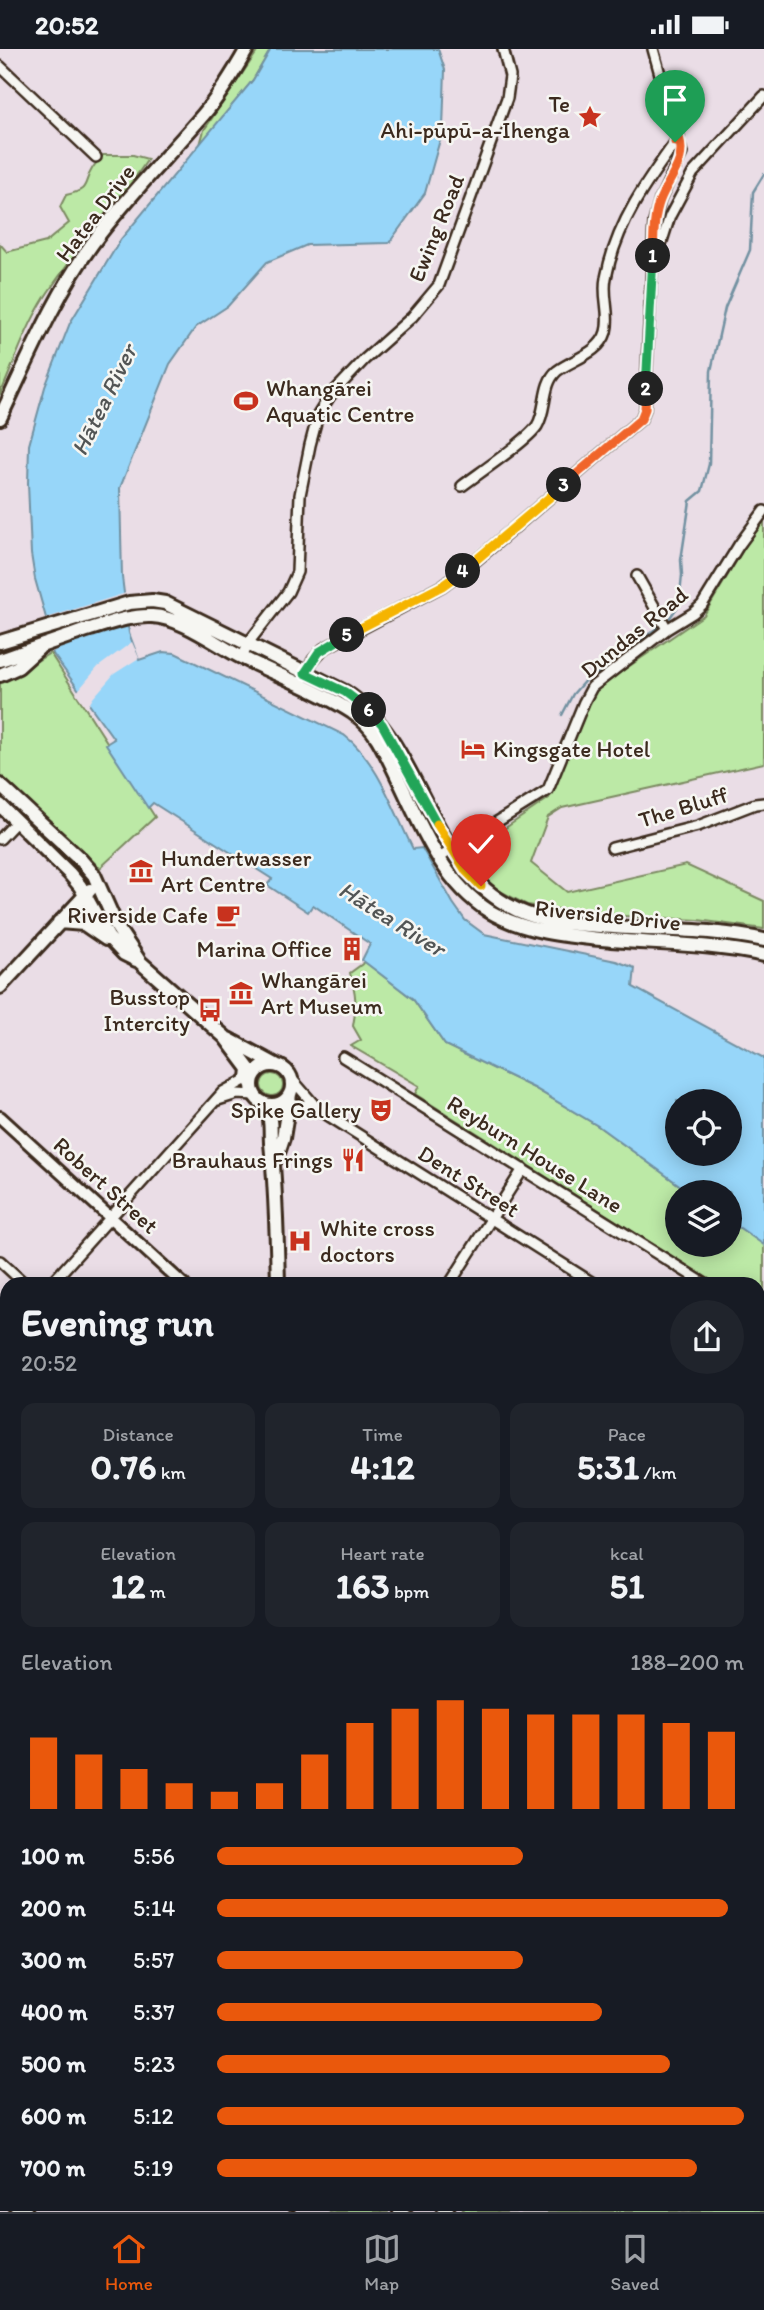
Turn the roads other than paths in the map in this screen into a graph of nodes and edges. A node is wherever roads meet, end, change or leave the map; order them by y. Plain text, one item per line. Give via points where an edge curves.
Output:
1 (247, 49) edge
2 (503, 49) edge
3 (653, 49) edge
4 (0, 66) edge
5 (764, 96) edge
6 (679, 137) junction
7 (96, 157) dead end
8 (652, 272) junction
9 (0, 418) edge
10 (462, 486) dead end
11 (764, 511) edge
12 (637, 576) dead end
13 (667, 629) junction
14 (0, 642) edge
15 (44, 645) junction
16 (245, 651) junction
17 (0, 660) edge
18 (0, 675) edge
19 (303, 679) junction
20 (0, 785) edge
21 (764, 803) edge
22 (0, 804) edge
23 (17, 821) junction
24 (0, 839) edge
25 (612, 848) dead end
26 (452, 851) junction
27 (439, 858) junction
28 (97, 883) junction
29 (85, 896) junction
30 (59, 922) junction
31 (762, 938) edge
32 (116, 946) junction
33 (757, 954) edge
34 (139, 962) junction
35 (0, 987) edge
36 (225, 1037) junction
37 (343, 1057) dead end
38 (276, 1065) junction
39 (291, 1078) junction
40 (254, 1087) junction
41 (218, 1100) junction
42 (286, 1100) junction
43 (321, 1111) junction
44 (0, 1117) edge
45 (274, 1163) junction
46 (523, 1169) junction
47 (110, 1218) junction
48 (491, 1219) junction
49 (0, 1261) edge
50 (17, 1277) edge
51 (57, 1277) edge
52 (175, 1277) edge
53 (278, 1277) edge
54 (454, 1277) edge
55 (583, 1277) edge
56 (694, 1277) edge

1 - 9 main road, Hatea Drive via 204,114 91,246
2 - 16 street, Ewing Road via 510,76 507,98 439,285 321,409 302,484 297,572
3 - 6 street
4 - 7 street
5 - 8 street via 709,154 682,191
6 - 8 street via 682,153 654,222
6 - 10 street via 638,195 621,229 605,282 606,333 590,351 551,379 541,416 530,433
8 - 19 street via 641,419 472,564 442,586 323,649
11 - 13 street, Dundas Road via 702,604
12 - 13 street
13 - 26 street, Dundas Road via 592,687 548,790
14 - 16 main road, Riverside Drive via 129,603 152,601 165,603
15 - 16 main road, Riverside Drive via 151,615
15 - 17 main road, Riverside Drive
15 - 18 main road via 18,667
16 - 19 main road, Riverside Drive
19 - 26 main road, Riverside Drive via 345,692 382,724
19 - 27 main road, Riverside Drive via 373,733
20 - 28 main road via 80,859
21 - 25 street, The Bluff
22 - 23 main road
23 - 24 street
23 - 29 main road via 69,873
26 - 27 street, Dundas Road
26 - 31 main road, Riverside Drive via 481,886 502,902 534,916 577,924
27 - 33 main road, Riverside Drive via 479,904 530,929
28 - 29 main road
28 - 34 main road
29 - 30 main road
29 - 32 main road
30 - 32 main road via 84,924
30 - 35 main road
31 - 33 street
32 - 34 main road
34 - 36 main road
36 - 38 main road
36 - 40 main road via 249,1069
37 - 46 street, Reyburn House Lane
38 - 39 main road
38 - 40 main road via 263,1066
39 - 42 main road
39 - 43 street, Dent Street
40 - 41 street
40 - 41 street via 227,1089
40 - 42 main road via 271,1105
40 - 45 main road via 270,1113
41 - 47 street
42 - 43 street, Dent Street
42 - 45 main road via 283,1138
43 - 48 street, Dent Street
44 - 47 street, Robert Street
45 - 53 main road
46 - 48 street
46 - 56 street, Reyburn House Lane
47 - 51 street
47 - 52 street, Robert Street
48 - 54 street
48 - 55 street, Dent Street
49 - 50 street

